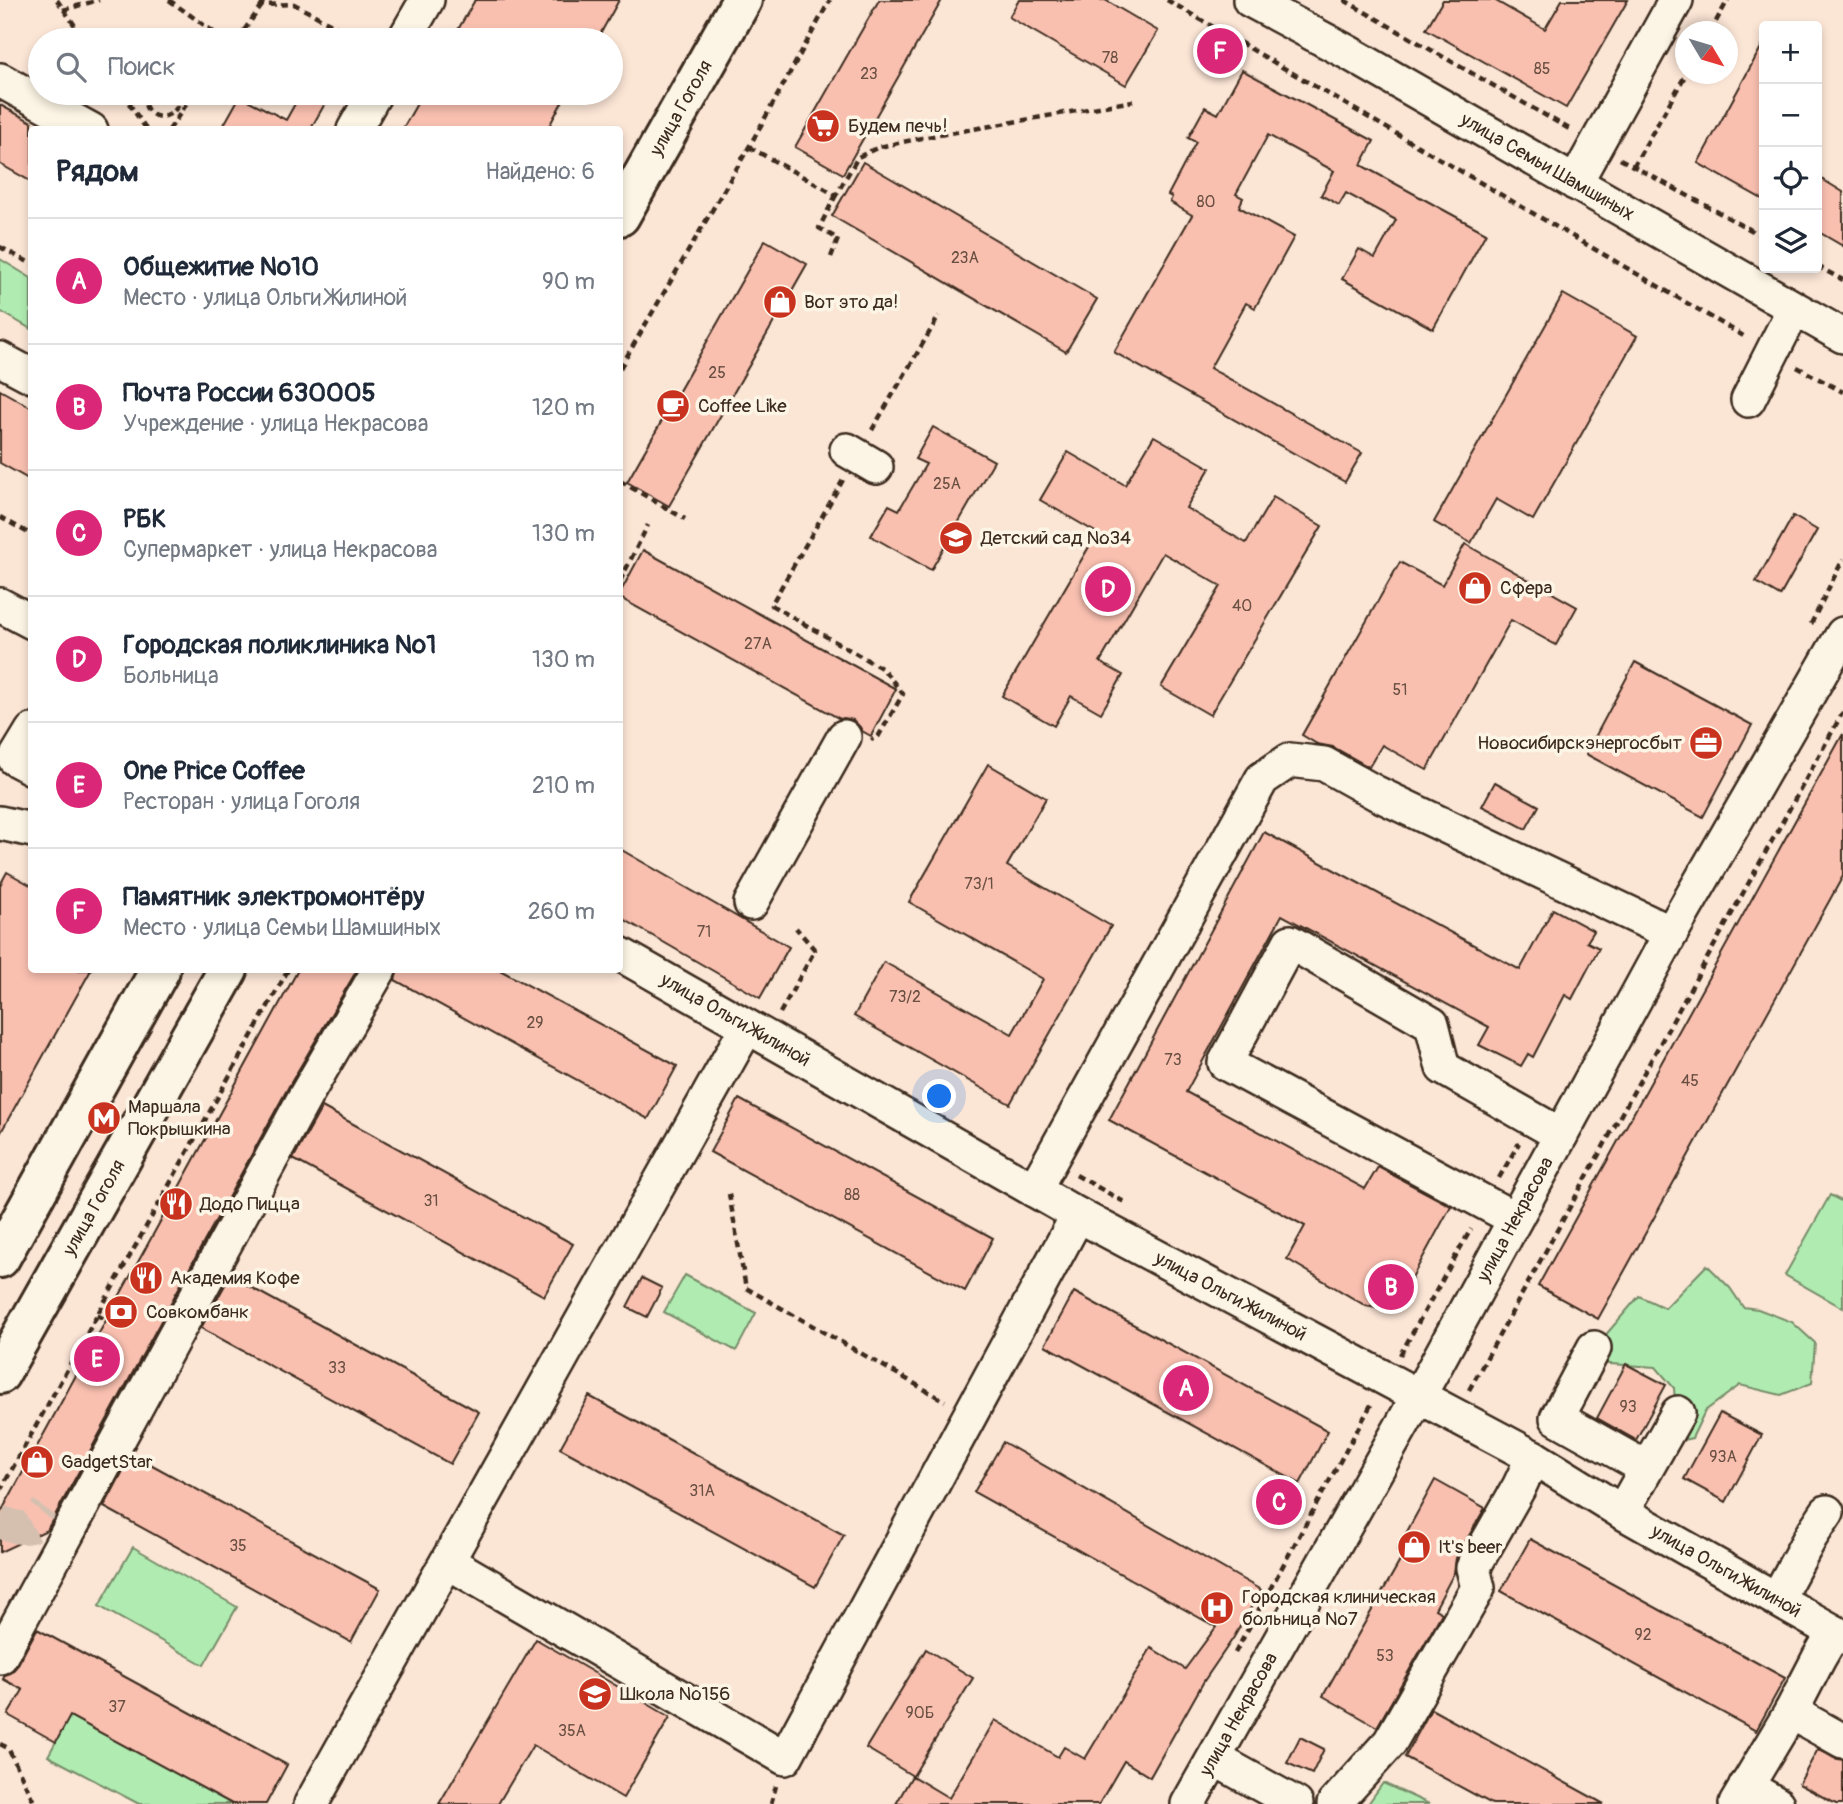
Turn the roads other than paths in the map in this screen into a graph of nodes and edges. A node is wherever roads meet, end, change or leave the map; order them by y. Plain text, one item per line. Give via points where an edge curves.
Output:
1 (427, 0) edge
2 (742, 0) edge
3 (1250, 0) edge
4 (1676, 0) edge
5 (411, 28) edge
6 (0, 80) edge
7 (28, 95) edge
8 (46, 105) edge
9 (368, 105) edge
10 (84, 126) edge
11 (356, 126) edge
12 (1575, 183) junction
13 (623, 211) edge
14 (1794, 309) junction
15 (1843, 336) edge
16 (0, 359) edge
17 (28, 374) edge
18 (1748, 400) dead end
19 (847, 450) dead end
20 (876, 467) dead end
21 (0, 605) edge
22 (28, 620) edge
23 (1843, 634) edge
24 (1834, 673) edge
25 (28, 738) edge
26 (856, 739) road end
27 (28, 766) edge
28 (0, 823) edge
29 (28, 829) edge
30 (751, 903) dead end
31 (1671, 933) junction
32 (623, 955) edge
33 (158, 973) edge
34 (226, 973) edge
35 (377, 973) edge
36 (761, 1024) junction
37 (1561, 1136) junction
38 (1034, 1190) junction
39 (1078, 1215) junction
40 (1515, 1219) junction
41 (0, 1258) edge
42 (1594, 1348) dead end
43 (0, 1374) edge
44 (1418, 1396) junction
45 (1678, 1413) dead end
46 (1534, 1457) junction
47 (1646, 1468) junction
48 (1622, 1512) junction
49 (1827, 1512) dead end
50 (448, 1562) junction
51 (1777, 1599) junction
52 (1838, 1635) edge
53 (0, 1657) edge
54 (1791, 1712) junction
55 (1843, 1741) edge
56 (1215, 1759) junction
57 (1741, 1795) edge
58 (312, 1804) edge
59 (1188, 1804) edge
60 (1296, 1804) edge
61 (1334, 1804) edge
62 (1777, 1804) edge

1 - 5 street
2 - 13 main road, улица Гоголя
3 - 12 street, улица Семьи Шамшиных
4 - 12 street
6 - 7 street
8 - 10 street
9 - 11 street
12 - 14 street, улица Семьи Шамшиных
14 - 15 street, улица Семьи Шамшиных
14 - 18 street
16 - 17 street
19 - 20 street
21 - 22 street
23 - 24 street, улица Некрасова
24 - 31 street, улица Некрасова
25 - 27 street via 15,759
26 - 30 street
28 - 29 street
31 - 37 street, улица Некрасова
31 - 38 street via 1324,764 1290,760 1262,779
32 - 36 street, улица Ольги Жилиной
33 - 41 main road
34 - 43 main road, улица Гоголя
35 - 53 street
36 - 38 street, улица Ольги Жилиной
36 - 50 street via 592,1292
37 - 40 street, улица Некрасова
37 - 40 street via 1443,1068 1432,1024 1290,942 1224,1063
38 - 39 street, улица Ольги Жилиной
39 - 44 street, улица Ольги Жилиной via 1392,1361
39 - 50 street via 785,1758
40 - 44 street, улица Некрасова
42 - 47 street via 1557,1418
44 - 46 street, улица Ольги Жилиной
44 - 56 street, улица Некрасова
45 - 47 street
46 - 48 street, улица Ольги Жилиной
46 - 61 street via 1473,1567 1478,1588 1390,1742
47 - 48 street
48 - 51 street, улица Ольги Жилиной
49 - 51 street
50 - 58 street
51 - 52 street, улица Ольги Жилиной
52 - 54 street via 1819,1658
54 - 55 street
54 - 57 street
56 - 59 street, улица Некрасова
56 - 60 street
57 - 62 street

